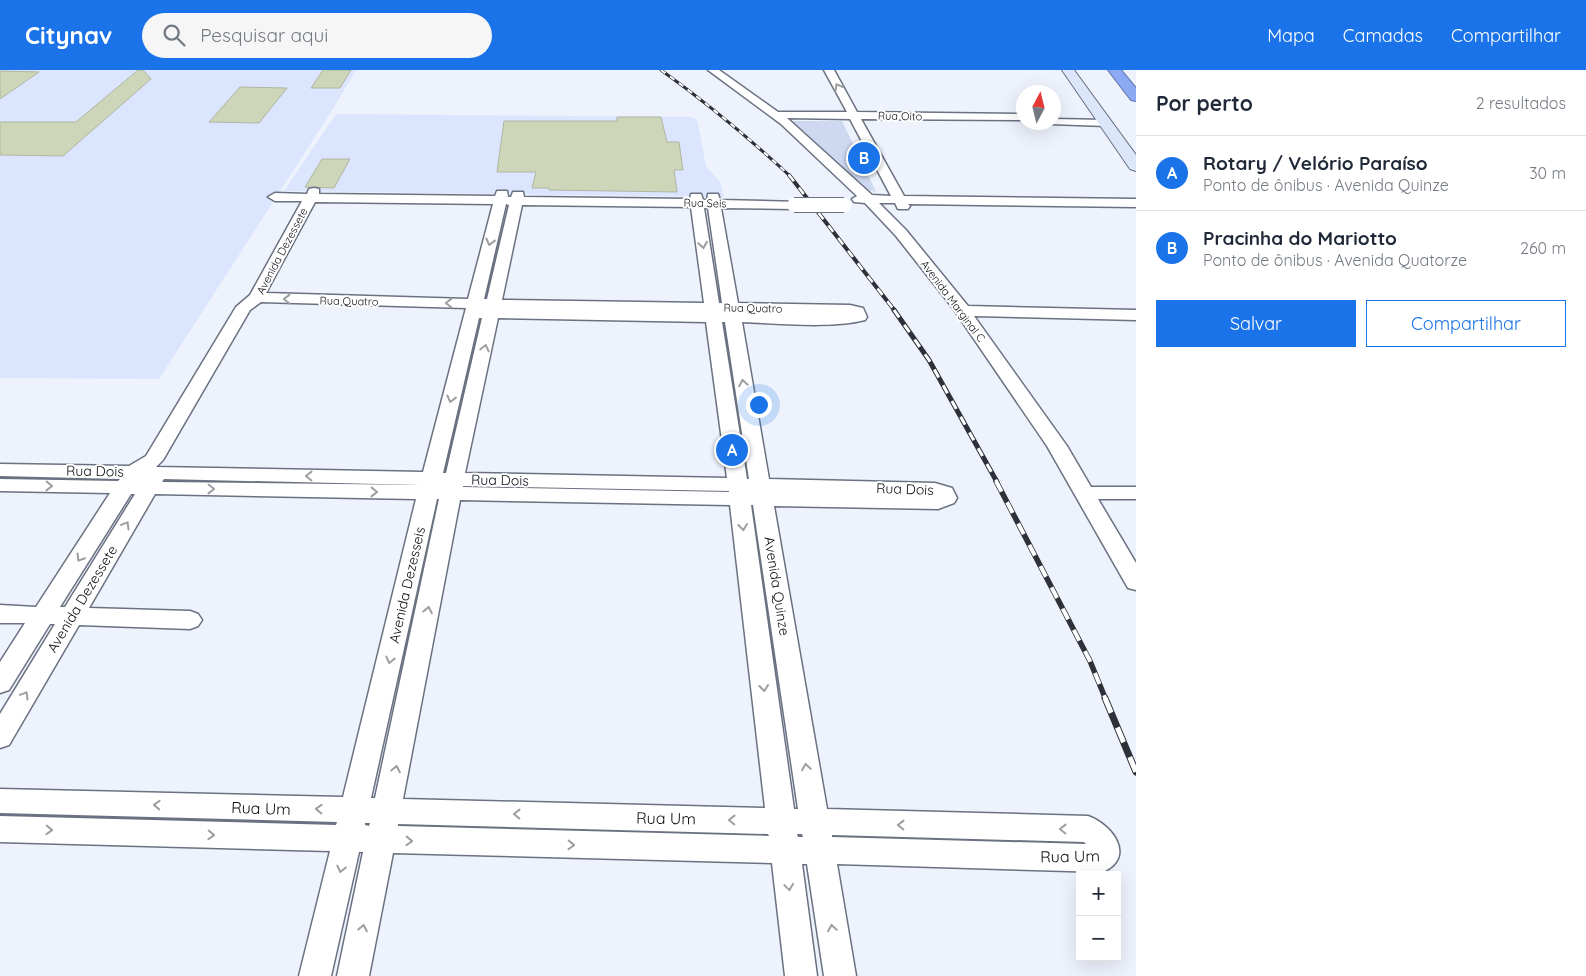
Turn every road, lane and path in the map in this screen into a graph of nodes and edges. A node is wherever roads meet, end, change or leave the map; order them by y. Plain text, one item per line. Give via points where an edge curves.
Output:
1 (713, 70) edge
2 (817, 70) edge
3 (829, 70) edge
4 (1068, 70) edge
5 (1114, 70) edge
6 (1136, 97) edge
7 (779, 117) junction
8 (1016, 117) edge
9 (849, 118) junction
10 (1061, 118) edge
11 (1105, 121) junction
12 (1016, 122) edge
13 (1061, 122) edge
14 (1136, 166) edge
15 (277, 194) dead end
16 (320, 195) junction
17 (509, 198) junction
18 (705, 200) junction
19 (887, 203) junction
20 (1136, 203) edge
21 (1136, 209) edge
22 (258, 297) junction
23 (484, 308) junction
24 (722, 312) junction
25 (832, 314) dead end
26 (1136, 315) edge
27 (966, 316) junction
28 (1136, 324) edge
29 (0, 470) edge
30 (143, 476) junction
31 (0, 485) edge
32 (430, 486) junction
33 (453, 486) junction
34 (738, 492) junction
35 (762, 492) junction
36 (1136, 493) edge
37 (1088, 499) junction
38 (1136, 507) edge
39 (1136, 582) edge
40 (0, 614) edge
41 (44, 615) junction
42 (72, 616) junction
43 (190, 620) dead end
44 (0, 683) edge
45 (0, 737) edge
46 (0, 801) edge
47 (355, 810) junction
48 (388, 811) junction
49 (780, 821) junction
50 (815, 822) junction
51 (0, 829) edge
52 (348, 839) junction
53 (381, 840) junction
54 (784, 851) junction
55 (820, 852) junction
56 (315, 976) edge
57 (353, 976) edge
58 (801, 976) edge
59 (840, 976) edge

1 - 7 street, Avenida Marginal C
2 - 9 street
9 -> 3 street
4 - 11 main road
5 - 6 highway
7 - 9 street, Rua Oito
7 - 19 street, Avenida Marginal C
8 - 9 street, Rua Oito
9 - 12 street, Rua Oito
9 - 19 street
10 - 11 street
11 - 13 street
11 - 14 main road
15 - 16 street, Rua Seis
16 - 17 street, Rua Seis
16 - 22 street, Avenida Dezessete
17 - 18 street, Rua Seis
17 - 23 street, Avenida Dezesseis
18 - 19 street, Rua Seis, bridge
18 - 24 street, Avenida Quinze
19 - 20 street, Rua Seis
19 - 21 street, Rua Seis
19 - 27 street, Avenida Marginal C via 901,233
23 -> 22 street, Rua Quatro
22 - 30 street, Avenida Dezessete via 244,307
23 - 24 street, Rua Quatro
23 -> 32 street, Avenida Dezesseis
33 -> 23 street, Avenida Dezesseis
24 - 25 street, Rua Quatro
24 - 34 street, Avenida Quinze
35 -> 24 street, Avenida Quinze
26 - 27 street
27 - 28 street
27 - 37 street, Avenida Marginal C via 1057,446
29 - 30 street, Rua Dois
31 -> 30 street, Rua Dois
30 - 32 street, Rua Dois
30 -> 41 street, Avenida Dezessete
42 -> 30 street, Avenida Dezessete
32 - 33 street, Rua Dois
32 -> 47 street, Avenida Dezesseis
33 - 34 street, Rua Dois
48 -> 33 street, Avenida Dezesseis
34 - 35 street, Rua Dois
34 -> 49 street, Avenida Quinze
35 - 35 street, Rua Dois via 938,502 947,498 945,493 935,489
50 -> 35 street, Avenida Quinze
36 - 37 street
37 - 38 street
37 - 39 street, Avenida Marginal C
40 - 41 street
41 - 42 street
41 - 44 street, Avenida Dezessete
42 - 43 street
45 -> 42 street, Avenida Dezessete
47 -> 46 street, Rua Um
47 - 48 street, Rua Um
47 - 52 street, Avenida Dezesseis
49 -> 48 street, Rua Um
48 - 53 street, Avenida Dezesseis
49 - 50 street, Rua Um
49 - 54 street, Avenida Quinze
50 - 55 street, Avenida Quinze
55 -> 50 street, Rua Um via 1103,858 1107,855 1106,844 1088,829
51 -> 52 street, Rua Um
52 - 53 street, Rua Um
52 -> 56 street, Avenida Dezesseis
53 -> 54 street, Rua Um
57 -> 53 street, Avenida Dezesseis
54 - 55 street, Rua Um
54 -> 58 street, Avenida Quinze
59 -> 55 street, Avenida Quinze

